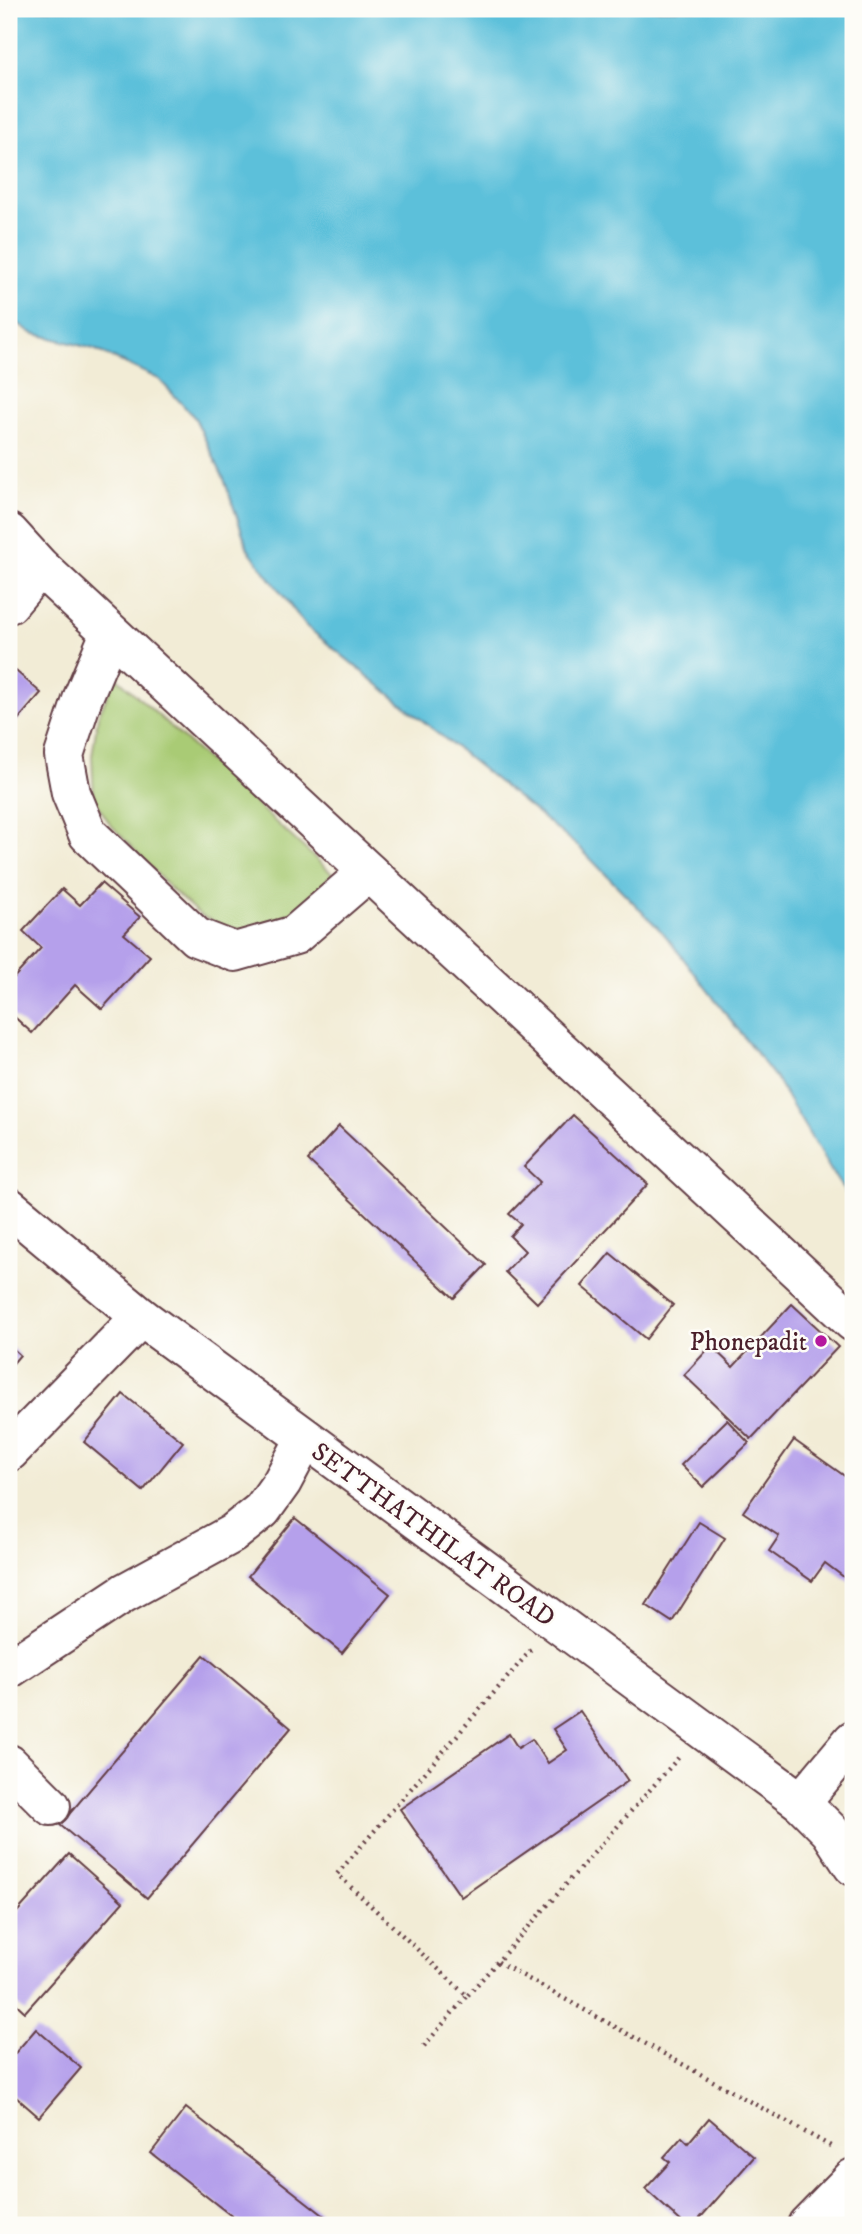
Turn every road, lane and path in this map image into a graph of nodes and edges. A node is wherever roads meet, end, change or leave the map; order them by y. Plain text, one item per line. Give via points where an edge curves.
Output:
1 (9, 533) edge
2 (40, 568) junction
3 (9, 604) edge
4 (110, 633) junction
5 (368, 872) junction
6 (9, 1208) edge
7 (141, 1317) junction
8 (853, 1322) edge
9 (305, 1439) junction
10 (9, 1452) edge
11 (555, 1623) junction
12 (9, 1669) edge
13 (702, 1731) junction
14 (853, 1740) edge
15 (9, 1764) edge
16 (801, 1802) junction
17 (51, 1806) dead end
18 (853, 1866) edge
19 (498, 1962) junction
20 (467, 1996) junction
21 (424, 2046) dead end
22 (847, 2165) edge
23 (807, 2225) edge

1 - 2 street
2 - 3 street
2 - 4 street
4 - 5 street
4 - 5 street via 64,755 71,793 88,834 196,937 235,952 295,935
5 - 8 street
6 - 7 street, SETTHATHILAT ROAD
7 - 9 street, SETTHATHILAT ROAD
7 - 10 street
9 - 11 street, SETTHATHILAT ROAD
9 - 12 street via 262,1510 232,1534 124,1593
11 - 13 street, SETTHATHILAT ROAD
11 - 20 path via 337,1874
13 - 16 street, SETTHATHILAT ROAD
13 - 19 path
14 - 16 street
15 - 17 street
16 - 18 street, SETTHATHILAT ROAD via 830,1831
19 - 20 path
19 - 22 path
20 - 21 path
22 - 23 street

